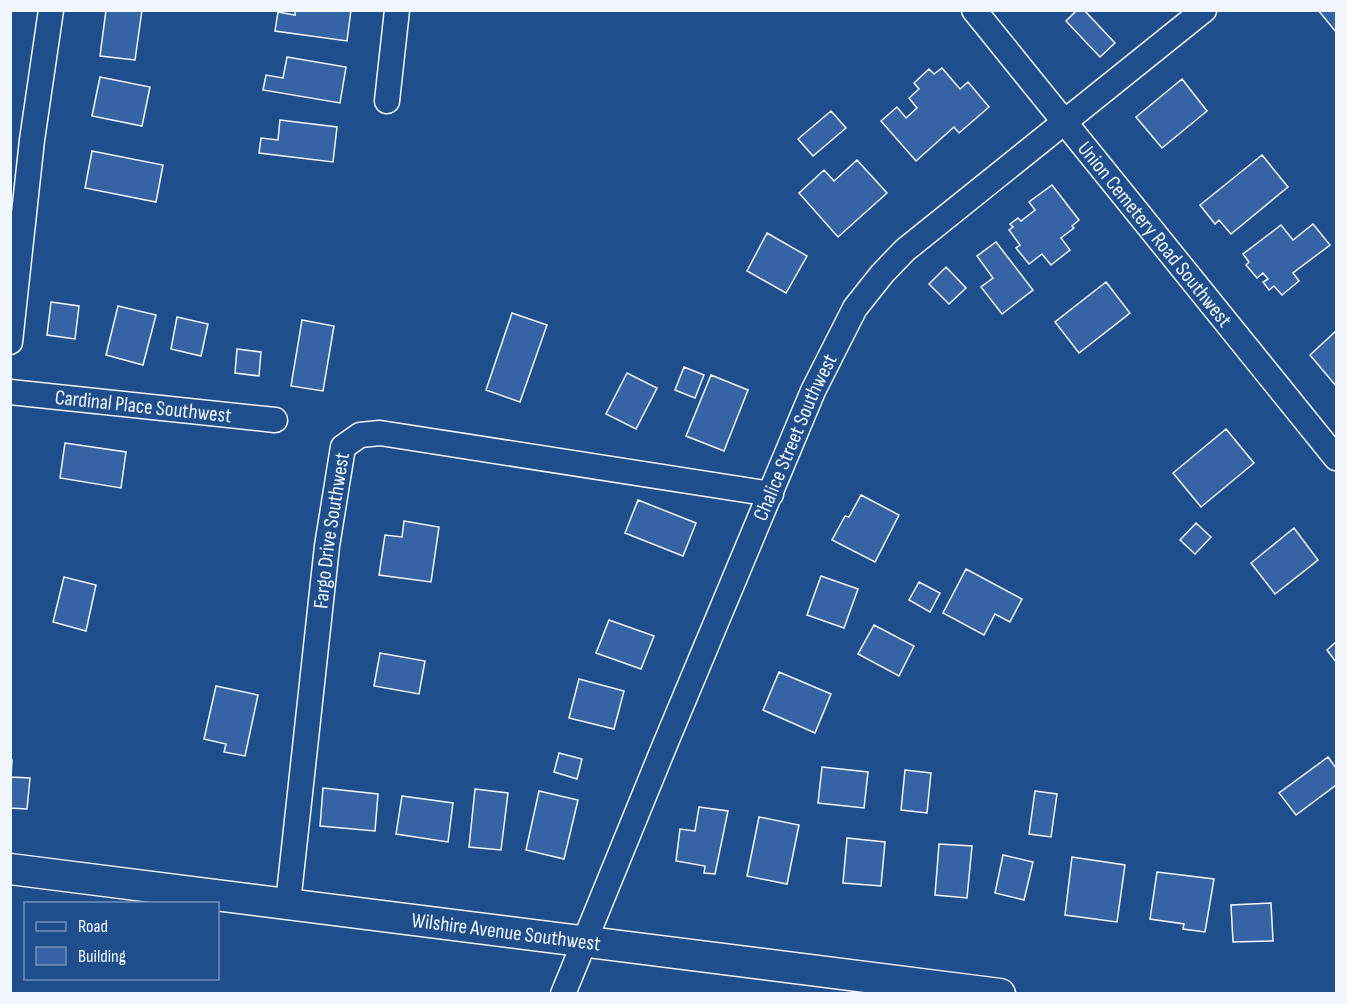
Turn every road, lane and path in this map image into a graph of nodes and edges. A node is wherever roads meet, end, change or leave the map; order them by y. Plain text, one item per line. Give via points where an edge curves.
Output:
1 (51, 10) edge
2 (398, 10) edge
3 (974, 10) edge
4 (1204, 10) edge
5 (387, 101) dead end
6 (1064, 122) junction
7 (10, 342) edge
8 (10, 392) edge
9 (275, 420) dead end
10 (1336, 458) edge
11 (771, 494) junction
12 (10, 869) edge
13 (288, 903) junction
14 (585, 942) junction
15 (852, 984) edge
16 (563, 993) edge
17 (1000, 993) edge

1 - 7 street
2 - 5 street
3 - 6 street, Union Cemetery Road Southwest
4 - 6 street, Chalice Street Southwest
6 - 10 street, Union Cemetery Road Southwest
6 - 11 street, Chalice Street Southwest via 905,250 855,308 813,391
8 - 9 street, Cardinal Place Southwest
11 - 13 street, Fargo Drive Southwest via 380,433 360,435 343,447 327,546
11 - 14 street, Chalice Street Southwest
12 - 13 street, Wilshire Avenue Southwest
13 - 14 street, Wilshire Avenue Southwest
14 - 15 street, Wilshire Avenue Southwest
14 - 16 street, Chalice Street Southwest
15 - 17 street, Wilshire Avenue Southwest

